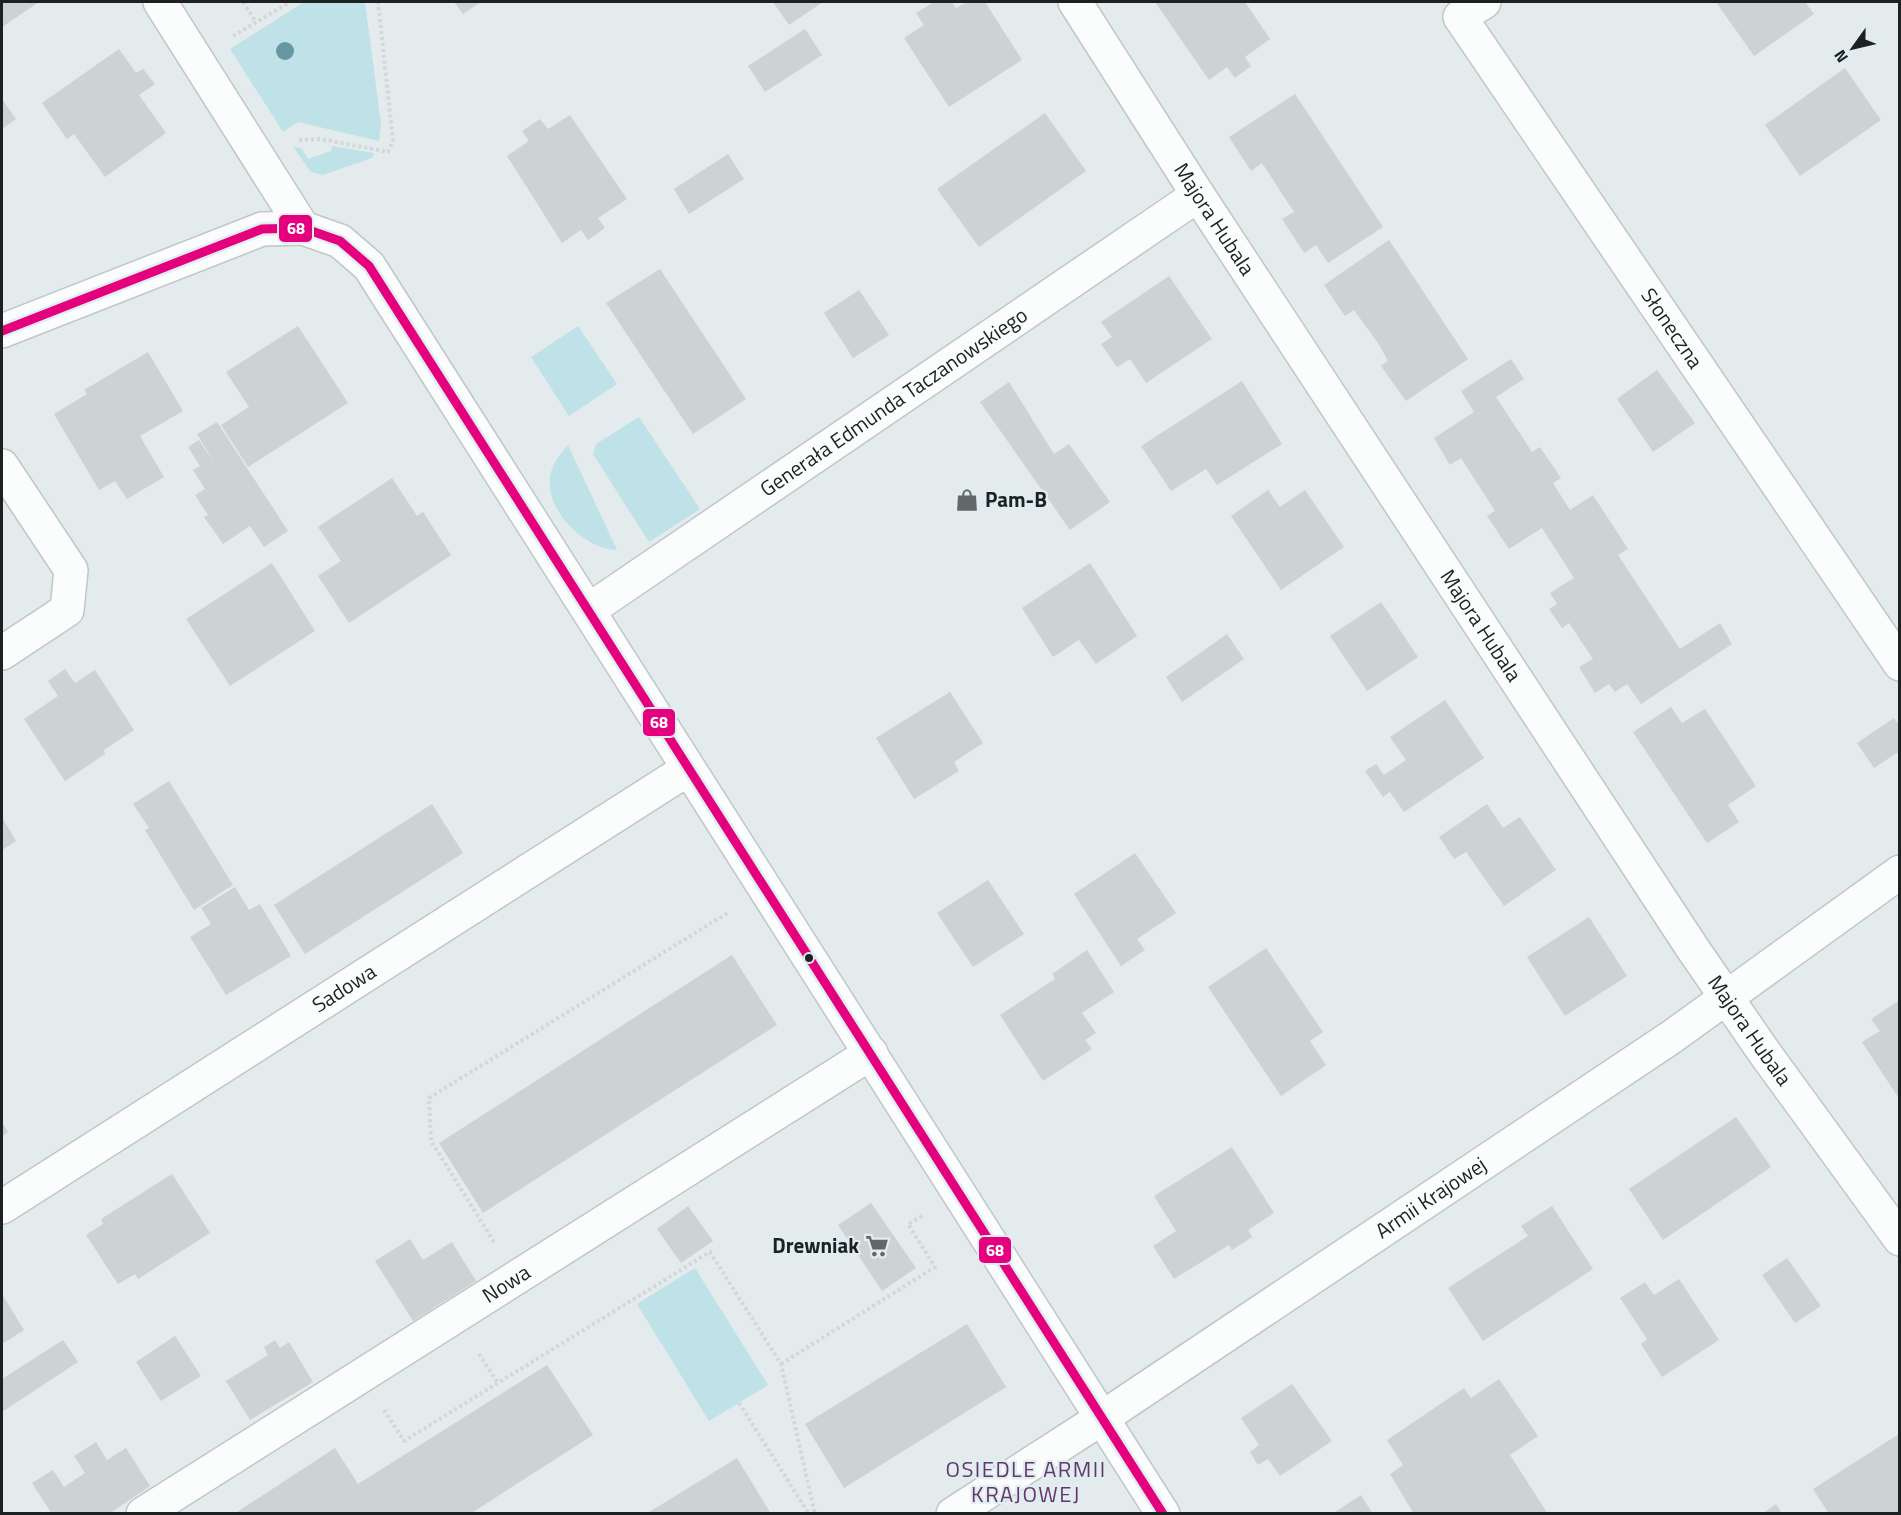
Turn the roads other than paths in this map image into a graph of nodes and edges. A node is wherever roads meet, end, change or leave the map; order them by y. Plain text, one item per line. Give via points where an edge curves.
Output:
1 (160, 2) edge
2 (1075, 2) edge
3 (1484, 2) edge
4 (1198, 195) junction
5 (303, 228) junction
6 (2, 331) edge
7 (2, 466) edge
8 (589, 610) junction
9 (2, 653) edge
10 (1899, 664) edge
11 (688, 769) junction
12 (1899, 872) edge
13 (1727, 999) junction
14 (871, 1053) junction
15 (2, 1207) edge
16 (1899, 1239) edge
17 (1102, 1418) junction
18 (143, 1514) edge
19 (953, 1514) edge
20 (1163, 1514) edge

1 - 5 street
2 - 4 street, Majora Hubala
3 - 10 street, Słoneczna via 1460,17
4 - 8 street, Generała Edmunda Taczanowskiego
4 - 13 street, Majora Hubala
5 - 6 street via 262,229
5 - 8 street via 340,241 369,266
7 - 9 street via 71,570 67,610
8 - 11 street
11 - 14 street
11 - 15 street, Sadowa
12 - 13 street, Armii Krajowej
13 - 16 street, Majora Hubala
13 - 17 street, Armii Krajowej
14 - 17 street
14 - 18 street, Nowa
17 - 19 street, Armii Krajowej
17 - 20 street

